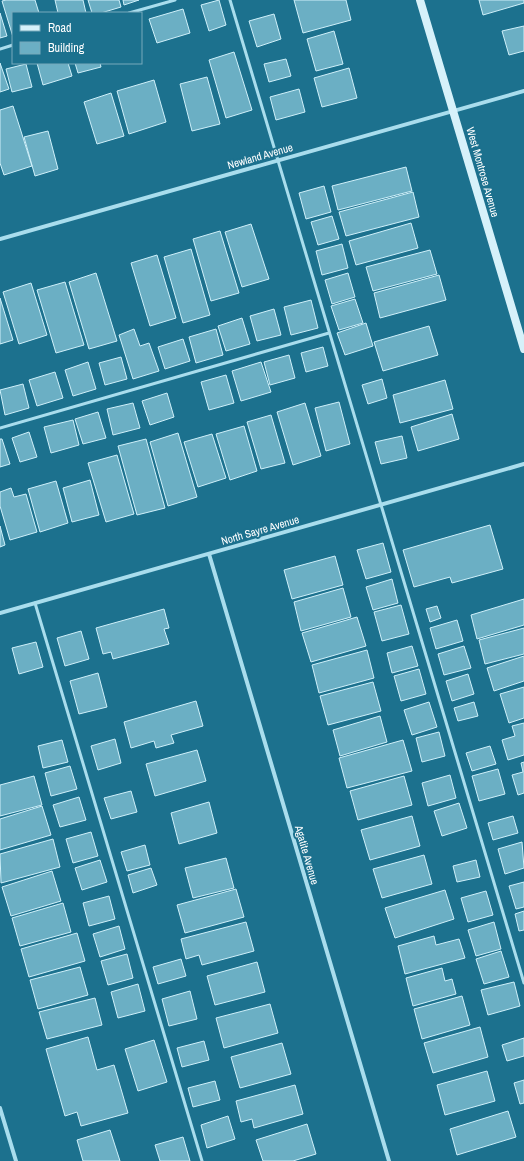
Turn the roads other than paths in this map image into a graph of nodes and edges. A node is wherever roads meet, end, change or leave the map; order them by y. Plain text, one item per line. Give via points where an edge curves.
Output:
1 (175, 0) edge
2 (230, 0) edge
3 (420, 0) edge
4 (133, 12) edge
5 (12, 45) edge
6 (0, 49) edge
7 (524, 91) edge
8 (454, 111) junction
9 (278, 161) junction
10 (0, 239) edge
11 (330, 333) junction
12 (524, 349) edge
13 (0, 428) edge
14 (524, 464) edge
15 (381, 504) junction
16 (209, 554) junction
17 (35, 603) junction
18 (0, 613) edge
19 (524, 983) edge
20 (0, 1108) edge
21 (16, 1161) edge
22 (202, 1161) edge
23 (389, 1161) edge

1 - 4 lane
2 - 9 lane
3 - 8 street, West Montrose Avenue
5 - 6 lane
7 - 8 street, Newland Avenue
8 - 9 street, Newland Avenue
8 - 12 street, West Montrose Avenue
9 - 10 street, Newland Avenue
9 - 11 lane
11 - 13 lane
11 - 15 lane
14 - 15 street, North Sayre Avenue
15 - 16 street, North Sayre Avenue
15 - 19 lane
16 - 17 street, North Sayre Avenue
16 - 23 street, Agatite Avenue
17 - 18 street, North Sayre Avenue
17 - 22 lane
20 - 21 street

